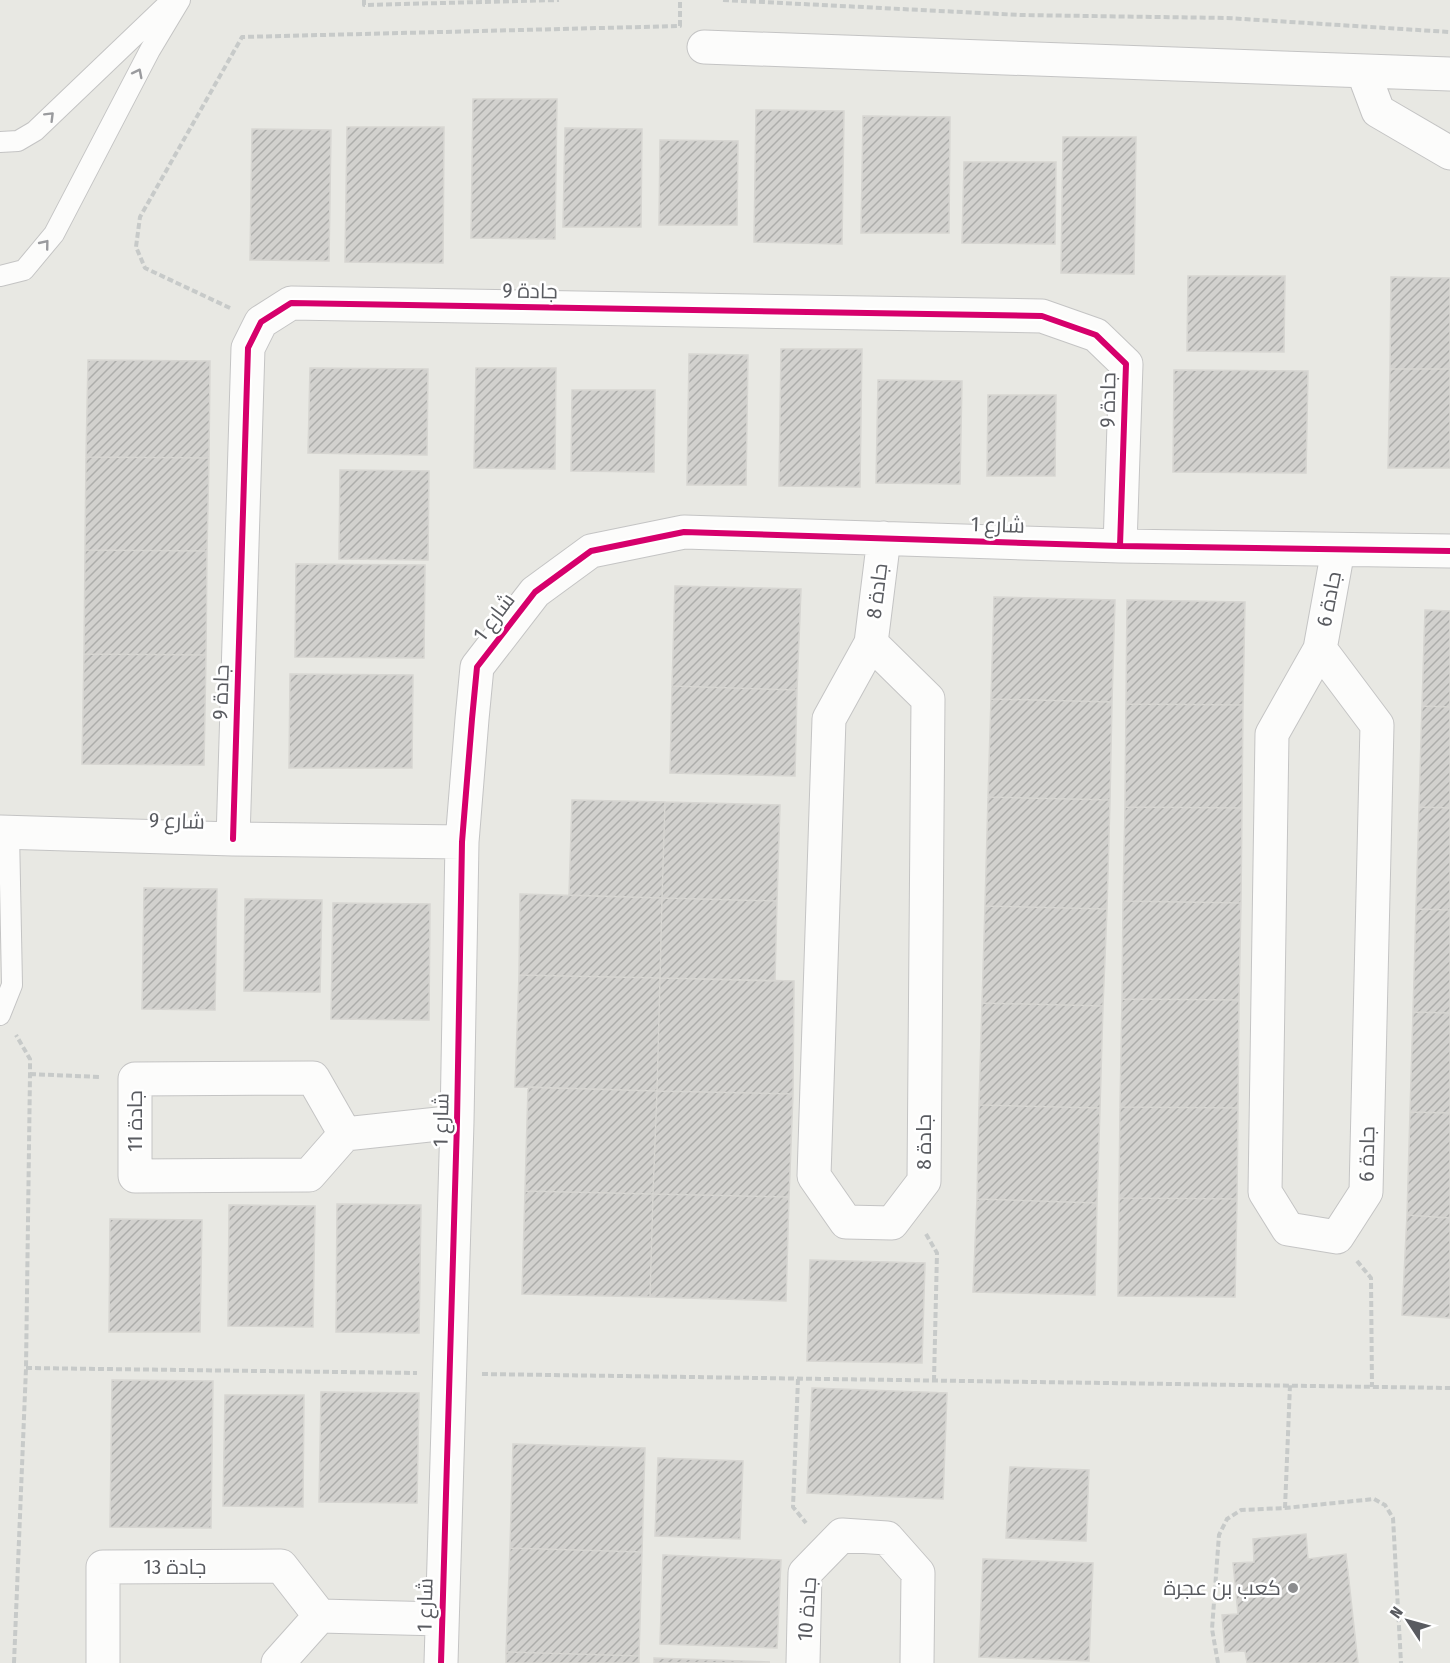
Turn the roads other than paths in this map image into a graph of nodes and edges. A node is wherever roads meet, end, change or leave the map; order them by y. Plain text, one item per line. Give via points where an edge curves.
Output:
1 (172, 0) edge
2 (180, 0) edge
3 (704, 47) dead end
4 (1363, 71) junction
5 (1450, 74) edge
6 (0, 142) edge
7 (1450, 153) edge
8 (0, 276) edge
9 (884, 538) junction
10 (1120, 546) junction
11 (1338, 549) junction
12 (1450, 551) edge
13 (871, 643) junction
14 (1320, 649) junction
15 (5, 832) edge
16 (233, 839) junction
17 (462, 842) junction
18 (2, 1013) edge
19 (457, 1122) junction
20 (345, 1134) junction
21 (320, 1616) junction
22 (441, 1619) junction
23 (103, 1663) edge
24 (278, 1663) edge
25 (441, 1663) edge
26 (803, 1663) edge
27 (917, 1663) edge

6 -> 1 lane via 18,141 35,131
8 -> 2 lane via 24,270 54,234
3 - 4 street
4 - 5 street
4 - 7 street via 1378,111
9 - 10 street, شارع 1
9 - 13 street, جادة 8
9 - 17 street, شارع 1 via 684,532 591,551 535,591 477,667
10 - 11 street, شارع 1
10 - 16 street, جادة 9 via 1126,364 1096,335 1042,316 291,303 261,322 248,348
11 - 12 street, شارع 1
11 - 14 street, جادة 6
13 - 13 street, جادة 8 via 829,719 814,1176 846,1221 892,1223 924,1181 928,699
14 - 14 street, جادة 6 via 1272,734 1264,1192 1288,1229 1337,1237 1366,1192 1377,725
15 - 16 street, شارع 9
15 - 18 lane via 12,985
16 - 17 street, شارع 9
17 - 19 street, شارع 1
19 - 20 street
19 - 22 street, شارع 1
20 - 20 street, جادة 11 via 309,1175 135,1176 135,1078 314,1078
21 - 22 street
21 - 23 street, جادة 13 via 281,1566 103,1567
21 - 24 street
22 - 25 street, شارع 1
26 - 27 street, جادة 10 via 805,1573 842,1535 887,1538 918,1573

